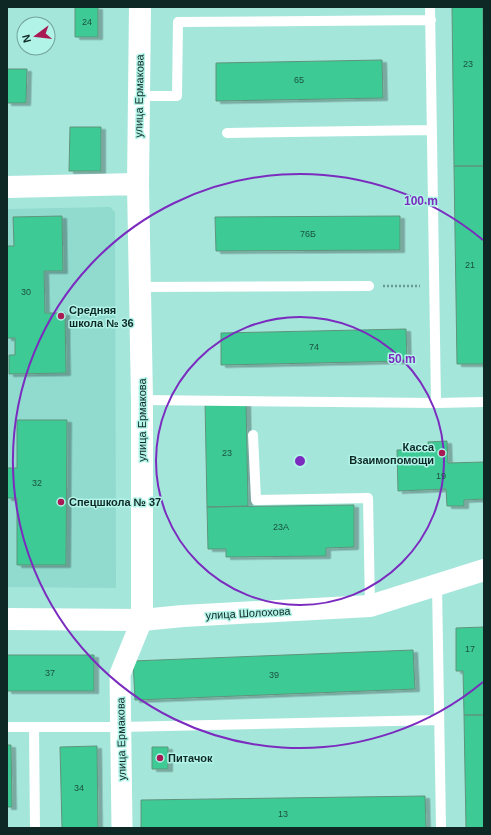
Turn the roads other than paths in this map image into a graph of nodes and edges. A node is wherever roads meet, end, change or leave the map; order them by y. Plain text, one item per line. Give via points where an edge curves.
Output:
1 (140, 7) edge
2 (430, 7) edge
3 (430, 20) junction
4 (139, 96) junction
5 (432, 130) junction
6 (227, 133) dead end
7 (138, 184) junction
8 (7, 188) edge
9 (369, 286) road end
10 (140, 287) junction
11 (142, 400) junction
12 (484, 402) edge
13 (436, 403) junction
14 (253, 435) dead end
15 (484, 570) edge
16 (437, 585) junction
17 (370, 606) junction
18 (7, 619) edge
19 (142, 620) junction
20 (439, 720) junction
21 (7, 727) edge
22 (34, 727) junction
23 (121, 727) junction
24 (35, 828) edge
25 (122, 828) edge
26 (441, 828) edge

1 - 4 street, улица Ермакова
2 - 3 lane
3 - 4 lane via 178,22 177,96
3 - 5 lane
4 - 7 street, улица Ермакова
5 - 6 lane
5 - 13 lane
7 - 8 street
7 - 10 street, улица Ермакова
9 - 10 lane
10 - 11 street, улица Ермакова
11 - 13 lane
11 - 19 street, улица Ермакова
12 - 13 lane
14 - 17 lane via 256,500 368,498
15 - 16 street, улица Шолохова
16 - 17 street, улица Шолохова
16 - 20 lane
17 - 19 street, улица Шолохова
18 - 19 street, улица Шолохова
19 - 23 street, улица Ермакова via 120,674
20 - 23 lane
20 - 26 lane
21 - 22 lane
22 - 23 lane
22 - 24 lane
23 - 25 street, улица Ермакова

